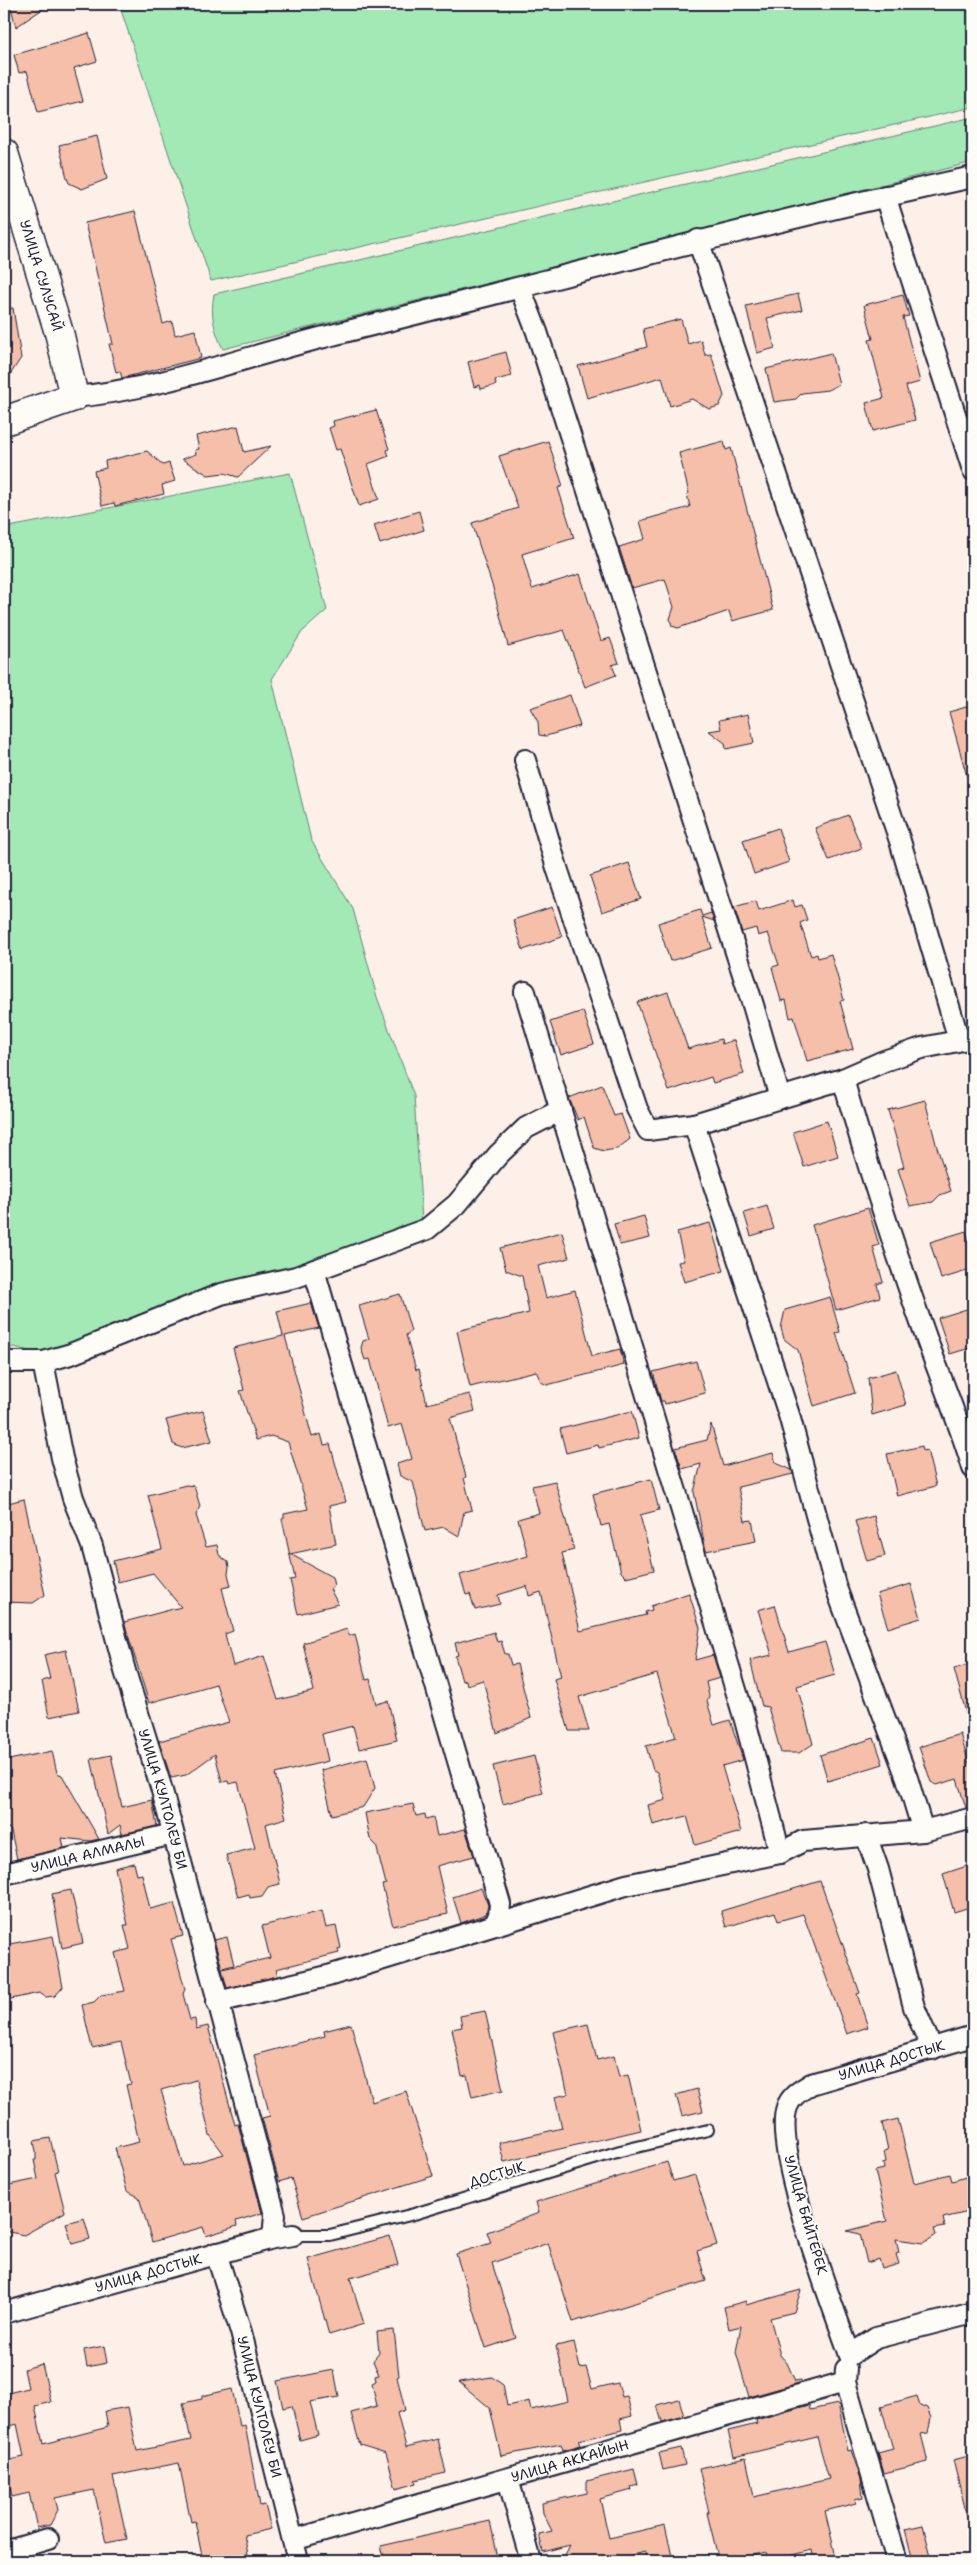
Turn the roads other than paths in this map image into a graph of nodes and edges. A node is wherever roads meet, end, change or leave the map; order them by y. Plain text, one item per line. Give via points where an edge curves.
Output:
1 (4, 153) edge
2 (973, 177) edge
3 (885, 196) junction
4 (698, 240) junction
5 (520, 288) junction
6 (74, 397) junction
7 (4, 420) edge
8 (973, 470) edge
9 (526, 760) dead end
10 (525, 992) dead end
11 (966, 1039) edge
12 (842, 1079) junction
13 (780, 1098) junction
14 (561, 1110) junction
15 (694, 1124) junction
16 (314, 1270) junction
17 (4, 1362) edge
18 (43, 1362) junction
19 (973, 1468) edge
20 (973, 1818) edge
21 (923, 1831) junction
22 (172, 1834) junction
23 (866, 1835) junction
24 (780, 1853) junction
25 (4, 1874) edge
26 (495, 1924) junction
27 (217, 2002) junction
28 (973, 2036) edge
29 (932, 2049) junction
30 (811, 2084) joint
31 (708, 2130) dead end
32 (293, 2236) joint
33 (273, 2238) junction
34 (216, 2254) junction
35 (4, 2313) edge
36 (973, 2313) edge
37 (850, 2355) junction
38 (845, 2382) junction
39 (508, 2479) junction
40 (48, 2539) dead end
41 (293, 2540) junction
42 (4, 2552) edge
43 (298, 2561) edge
44 (531, 2561) edge
45 (897, 2561) edge

1 - 6 main road, УЛИЦА СУЛУСАЙ via 60,336
2 - 3 street
3 - 4 street
3 - 8 street
4 - 5 street
4 - 11 street
5 - 6 street via 290,345 142,387
5 - 13 street via 647,673
6 - 7 main road
9 - 15 street via 557,868 637,1109 648,1130
10 - 14 street
11 - 12 street via 884,1060
12 - 13 street
12 - 19 street via 894,1245 961,1426
13 - 15 street
14 - 16 street via 526,1128 498,1155 457,1204 427,1229
14 - 24 street via 745,1720
15 - 21 street via 789,1415 835,1585 907,1778
16 - 18 street via 221,1294 71,1354
16 - 26 street via 500,1904 500,1915
17 - 18 street
18 - 22 street, УЛИЦА КУЛТОЛЕУ БИ via 62,1458 92,1546
20 - 21 street
21 - 23 street
22 - 25 street, УЛИЦА АЛМАЛЫ
22 - 27 street, УЛИЦА КУЛТОЛЕУ БИ
23 - 24 street via 803,1841
23 - 29 street via 914,2007
24 - 26 street via 626,1885
26 - 27 street via 328,1976
27 - 33 street, УЛИЦА КУЛТОЛЕУ БИ via 274,2215
28 - 29 street, УЛИЦА ДОСТЫК
29 - 30 street, УЛИЦА ДОСТЫК
30 - 37 street, УЛИЦА БАЙТЕРЕК via 792,2096 786,2108 785,2139 790,2172
31 - 32 lane, ДОСТЫК via 620,2151 414,2214 330,2235
32 - 33 street, УЛИЦА ДОСТЫК
33 - 34 street, УЛИЦА ДОСТЫК
34 - 35 street, УЛИЦА ДОСТЫК
34 - 41 street, УЛИЦА КУЛТОЛЕУ БИ via 241,2332
36 - 37 street via 876,2338
37 - 38 street
38 - 39 street, УЛИЦА АККАЙЫН
38 - 45 street
39 - 41 street, УЛИЦА АККАЙЫН
39 - 44 street
40 - 42 street
41 - 43 street, УЛИЦА КУЛТОЛЕУ БИ

